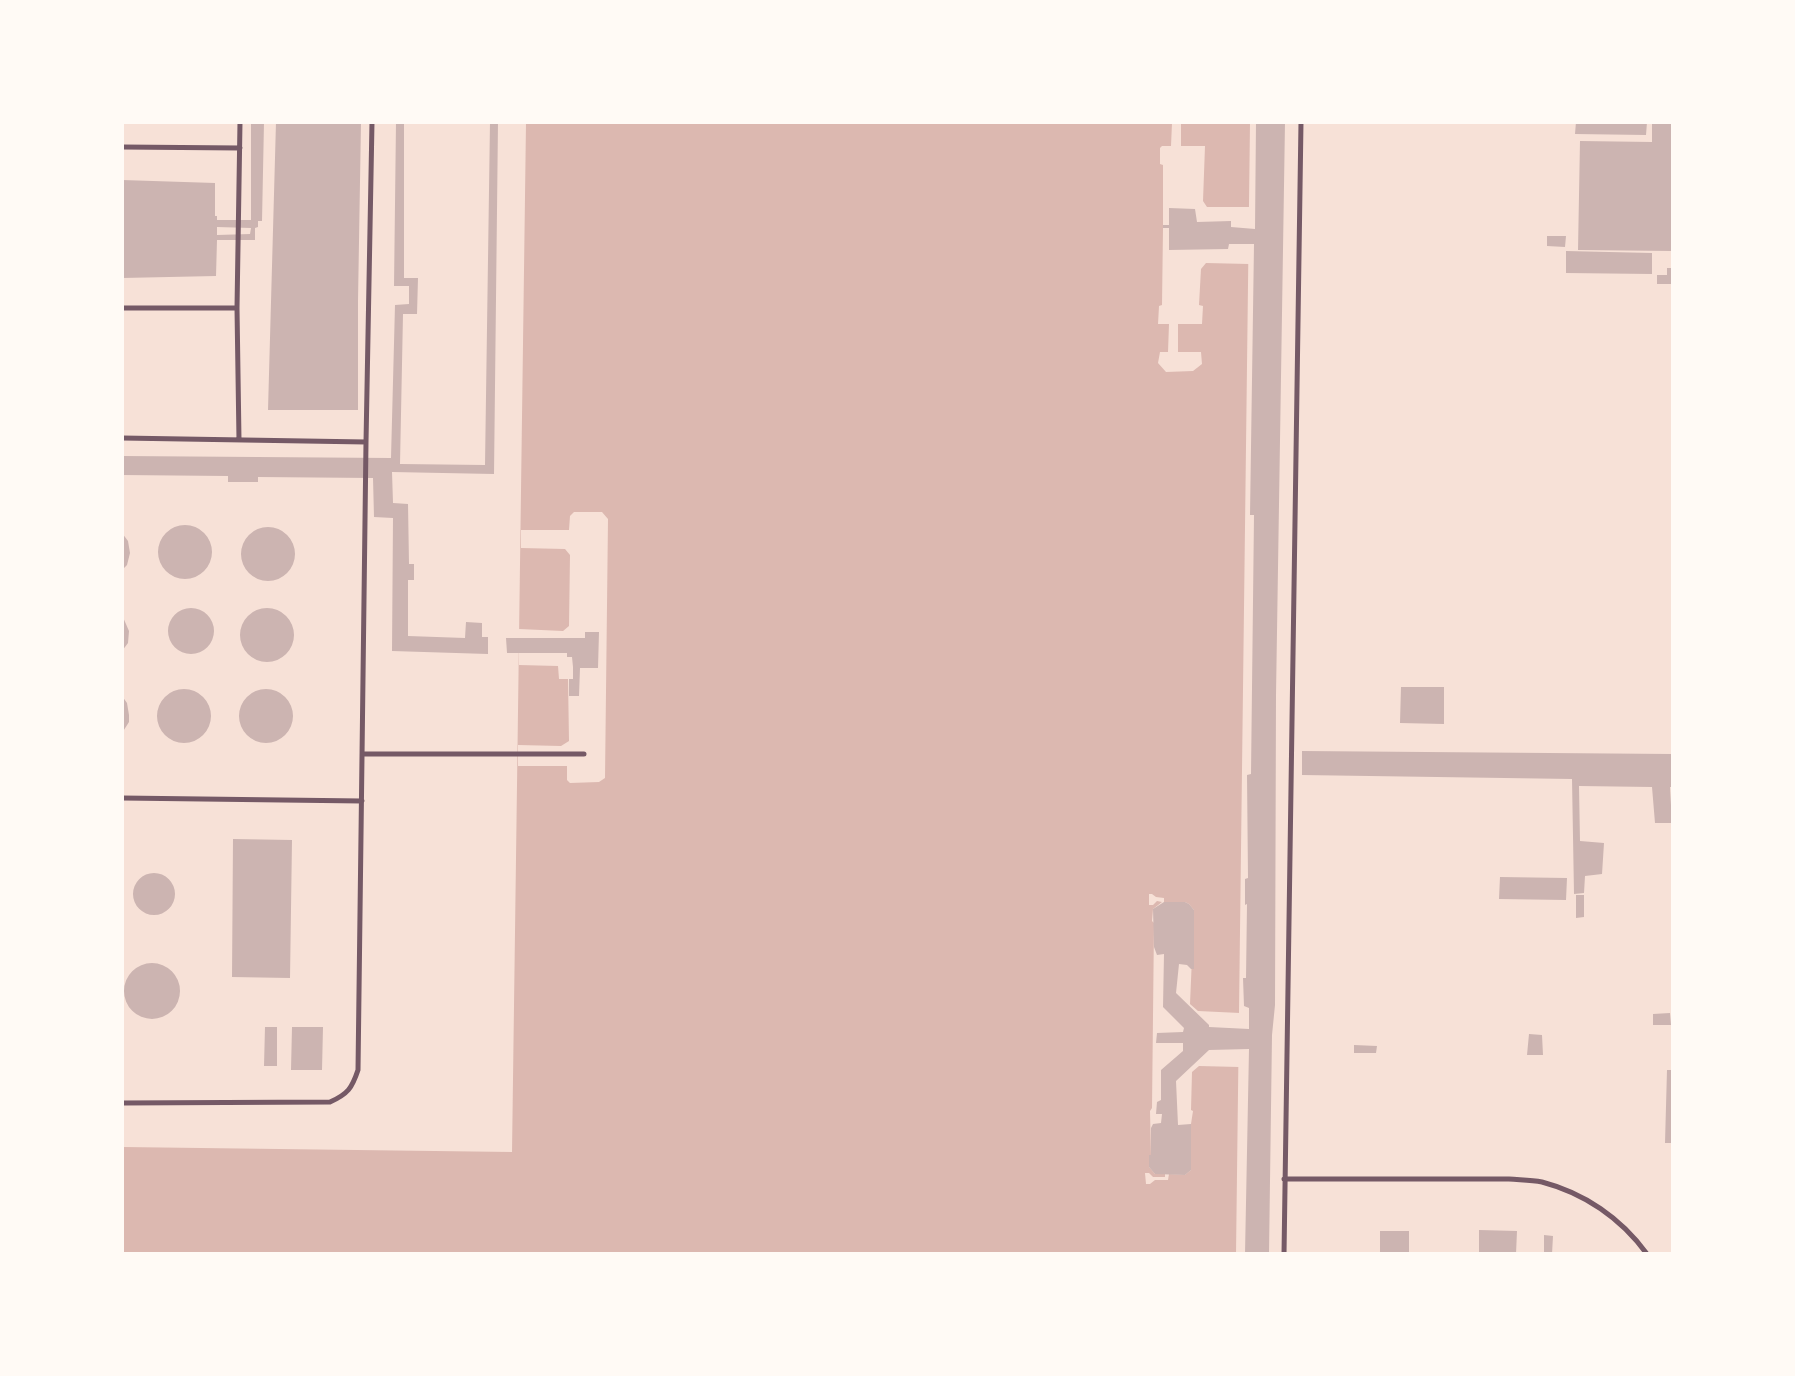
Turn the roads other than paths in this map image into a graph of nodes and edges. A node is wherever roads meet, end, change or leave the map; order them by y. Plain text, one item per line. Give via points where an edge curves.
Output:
1 (240, 122) edge
2 (372, 122) edge
3 (1301, 122) edge
4 (122, 147) edge
5 (240, 148) junction
6 (122, 308) edge
7 (237, 308) junction
8 (122, 438) edge
9 (239, 440) junction
10 (366, 442) junction
11 (362, 754) junction
12 (584, 754) dead end
13 (122, 798) edge
14 (362, 801) junction
15 (122, 1104) edge
16 (1284, 1179) junction
17 (1284, 1254) edge
18 (1647, 1254) edge

1 - 5 lane
2 - 10 lane
3 - 16 lane
4 - 5 lane
5 - 7 lane
6 - 7 lane
7 - 9 lane
8 - 9 lane
9 - 10 lane
10 - 11 lane
11 - 12 lane
11 - 14 lane
13 - 14 lane
14 - 15 lane via 358,1070 353,1085 330,1102
16 - 17 lane
16 - 18 lane via 1539,1182 1601,1208 1629,1231

